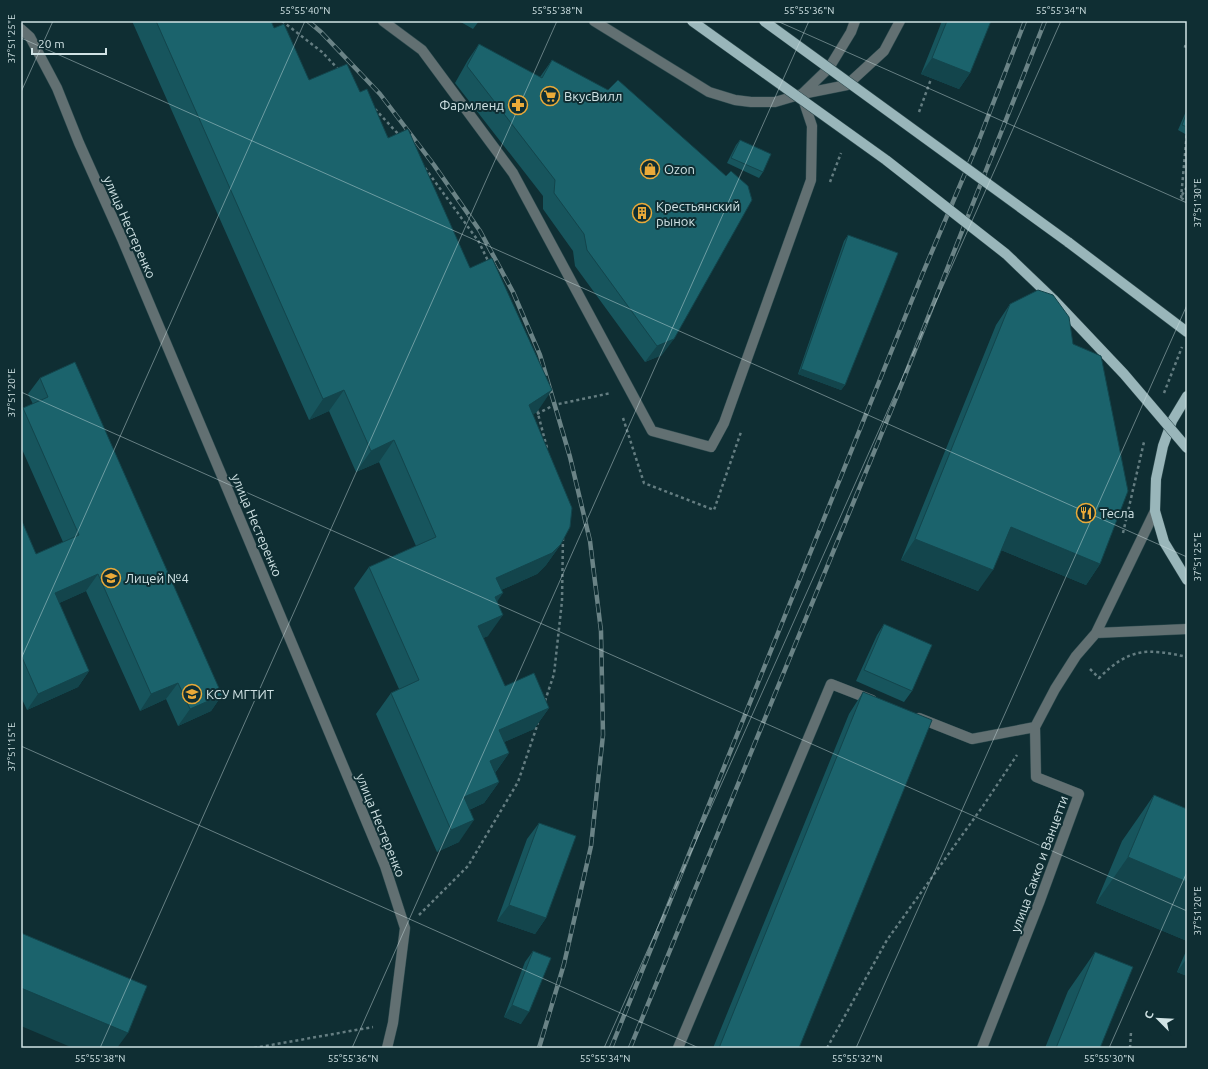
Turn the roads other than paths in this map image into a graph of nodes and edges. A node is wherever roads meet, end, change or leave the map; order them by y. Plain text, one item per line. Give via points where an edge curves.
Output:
1 (383, 21) edge
2 (594, 21) edge
3 (692, 21) edge
4 (764, 21) edge
5 (855, 21) edge
6 (900, 21) edge
7 (21, 29) edge
8 (802, 94) junction
9 (1186, 337) edge
10 (1187, 396) edge
11 (1187, 448) edge
12 (1155, 511) junction
13 (1187, 580) edge
14 (1187, 629) edge
15 (1096, 633) junction
16 (882, 704) edge
17 (912, 716) edge
18 (1035, 727) junction
19 (387, 1048) edge
20 (678, 1048) edge
21 (982, 1048) edge

1 - 8 street via 422,50 513,173 652,431 711,447 724,423 811,180 812,126
2 - 8 street via 696,85 720,96 751,102 775,102
3 - 11 main road, bridge via 886,160 1006,254 1124,374
4 - 9 main road, bridge via 1068,242
5 - 8 street via 829,68
6 - 8 street via 884,51 847,85
7 - 19 street, улица Нестеренко via 30,37 57,88 385,866 405,928 394,1023
10 - 12 main road via 1172,421 1162,446 1156,479
12 - 13 main road via 1164,542
12 - 15 street, улица Сакко и Ванцетти
14 - 15 street
15 - 18 street, улица Сакко и Ванцетти via 1076,656
16 - 20 street via 830,684
17 - 18 street via 972,739
18 - 21 street, улица Сакко и Ванцетти via 1036,777 1079,794

